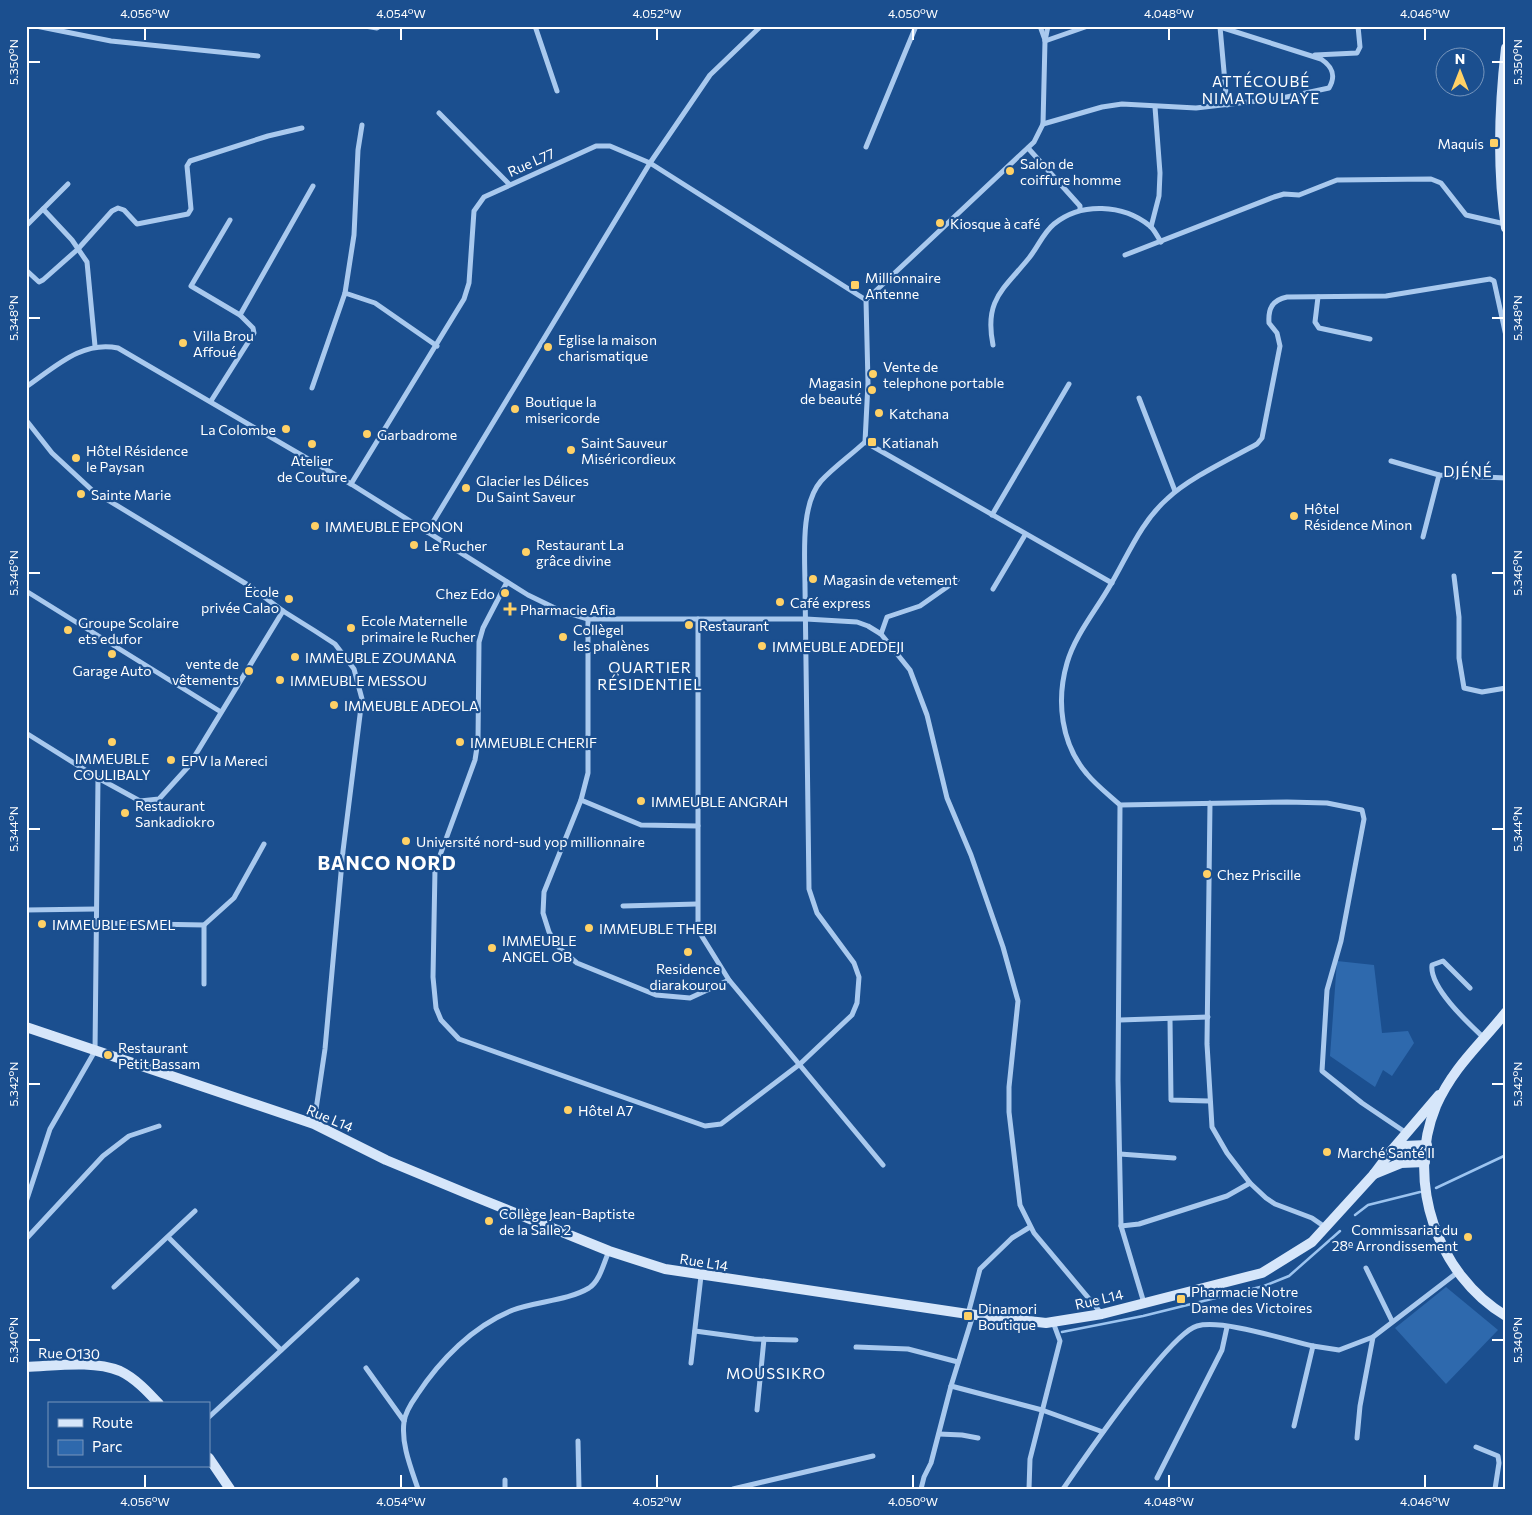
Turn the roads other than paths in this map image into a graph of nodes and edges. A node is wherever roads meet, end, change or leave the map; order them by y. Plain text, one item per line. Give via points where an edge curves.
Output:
1 (36, 26) edge
2 (365, 26) edge
3 (380, 26) edge
4 (535, 26) edge
5 (761, 26) edge
6 (916, 26) edge
7 (1040, 26) edge
8 (1048, 26) edge
9 (1088, 26) edge
10 (1358, 26) edge
11 (1219, 27) edge
12 (1045, 40) junction
13 (1506, 48) edge
14 (1309, 55) junction
15 (258, 56) dead end
16 (557, 91) dead end
17 (1227, 105) junction
18 (1156, 107) junction
19 (439, 112) dead end
20 (1043, 124) junction
21 (362, 125) dead end
22 (302, 128) dead end
23 (866, 147) dead end
24 (1028, 148) junction
25 (650, 163) junction
26 (68, 184) dead end
27 (509, 184) junction
28 (313, 186) dead end
29 (1503, 187) edge
30 (43, 209) junction
31 (1080, 210) junction
32 (230, 220) dead end
33 (1505, 224) edge
34 (26, 226) edge
35 (1151, 227) junction
36 (1506, 228) edge
37 (1161, 242) junction
38 (78, 249) junction
39 (1125, 255) dead end
40 (26, 270) edge
41 (345, 293) junction
42 (1318, 297) junction
43 (866, 300) junction
44 (240, 315) junction
45 (1506, 336) edge
46 (1370, 339) dead end
47 (993, 345) dead end
48 (95, 346) junction
49 (437, 346) junction
50 (1069, 384) dead end
51 (26, 387) edge
52 (312, 388) dead end
53 (1139, 398) dead end
54 (211, 401) junction
55 (26, 420) edge
56 (865, 442) junction
57 (1391, 461) dead end
58 (1439, 475) junction
59 (1506, 478) edge
60 (351, 484) junction
61 (1175, 492) junction
62 (992, 515) junction
63 (427, 532) junction
64 (1025, 535) junction
65 (1423, 537) dead end
66 (1454, 576) dead end
67 (957, 580) dead end
68 (507, 582) junction
69 (1112, 584) junction
70 (993, 589) dead end
71 (26, 591) edge
72 (283, 611) junction
73 (588, 619) junction
74 (698, 619) junction
75 (806, 619) junction
76 (881, 634) junction
77 (1506, 688) edge
78 (221, 712) junction
79 (26, 733) edge
80 (98, 778) junction
81 (581, 800) junction
82 (1210, 803) junction
83 (1120, 804) junction
84 (698, 826) junction
85 (264, 844) dead end
86 (696, 904) junction
87 (623, 906) dead end
88 (96, 909) junction
89 (26, 910) edge
90 (98, 923) junction
91 (204, 925) junction
92 (729, 980) junction
93 (204, 984) dead end
94 (1470, 988) dead end
95 (1506, 1012) edge
96 (1208, 1017) junction
97 (1170, 1019) junction
98 (1120, 1020) junction
99 (26, 1027) edge
100 (1483, 1037) junction
101 (95, 1051) junction
102 (800, 1064) junction
103 (1446, 1087) junction
104 (1209, 1102) junction
105 (314, 1124) junction
106 (159, 1126) dead end
107 (1405, 1132) junction
108 (1427, 1145) junction
109 (1392, 1150) junction
110 (1120, 1154) junction
111 (1174, 1158) dead end
112 (1425, 1162) junction
113 (883, 1165) dead end
114 (1374, 1174) junction
115 (1250, 1183) junction
116 (26, 1202) edge
117 (195, 1211) dead end
118 (1121, 1226) junction
119 (1030, 1227) junction
120 (1326, 1228) junction
121 (169, 1238) junction
122 (26, 1239) edge
123 (609, 1251) junction
124 (1366, 1268) dead end
125 (1458, 1272) junction
126 (701, 1276) junction
127 (357, 1280) dead end
128 (114, 1287) dead end
129 (1144, 1304) junction
130 (971, 1314) junction
131 (1102, 1314) junction
132 (1506, 1316) edge
133 (1392, 1321) junction
134 (1053, 1322) junction
135 (1227, 1327) junction
136 (695, 1331) junction
137 (1374, 1337) junction
138 (764, 1339) junction
139 (796, 1340) dead end
140 (1312, 1346) junction
141 (856, 1347) dead end
142 (281, 1350) junction
143 (958, 1362) junction
144 (691, 1363) dead end
145 (26, 1367) edge
146 (366, 1368) dead end
147 (951, 1386) junction
148 (157, 1402) edge
149 (757, 1410) dead end
150 (1042, 1410) junction
151 (210, 1416) edge
152 (404, 1421) junction
153 (1294, 1426) dead end
154 (1103, 1432) junction
155 (939, 1434) junction
156 (978, 1438) dead end
157 (1357, 1438) dead end
158 (578, 1441) dead end
159 (1476, 1447) dead end
160 (873, 1456) dead end
161 (210, 1459) edge
162 (1157, 1478) dead end
163 (505, 1480) dead end
164 (230, 1489) edge
165 (418, 1489) edge
166 (504, 1489) edge
167 (579, 1489) edge
168 (733, 1489) edge
169 (921, 1489) edge
170 (1029, 1489) edge
171 (1063, 1489) edge
172 (1495, 1489) edge

1 - 15 street via 111,41
2 - 3 street
4 - 16 street
5 - 25 street via 710,75
6 - 23 street
7 - 12 street
8 - 12 street
9 - 12 street
10 - 14 street via 1360,47 1357,53
11 - 14 street
11 - 17 street
12 - 20 street
13 - 29 street via 1499,143
14 - 17 street via 1321,59 1332,71 1334,80 1329,88
17 - 18 street
18 - 20 street via 1122,104 1102,107
18 - 35 street via 1160,173
19 - 27 street
20 - 24 street via 1040,134
21 - 41 street via 354,235
22 - 38 street via 190,162 187,166 191,209 188,214 137,224 118,208
24 - 31 street via 1080,206
24 - 43 street
25 - 27 street, Rue L77 via 603,145
25 - 43 street, Rue L77
25 - 63 street
26 - 30 street
27 - 49 street, Rue L77 via 484,197 474,211 467,291
28 - 44 street
29 - 33 street
30 - 34 street
30 - 38 street
31 - 35 street via 1113,208
31 - 47 street via 1048,229 1000,292 992,310 990,331
32 - 44 street via 191,286
33 - 36 street
33 - 37 street via 1466,215 1441,183 1431,179 1345,180 1299,194 1274,197
35 - 37 street
37 - 39 street
38 - 40 street via 39,282
38 - 48 street via 88,265
41 - 49 street via 375,303
41 - 52 street
42 - 45 street via 1386,296 1490,279 1494,281
42 - 46 street via 1315,322 1319,328
42 - 61 street via 1280,298 1270,308 1269,323 1277,333 1280,346 1262,438
43 - 56 street via 868,383
44 - 54 street via 254,333
48 - 51 street via 83,349
48 - 54 street via 118,348
49 - 60 street, Rue L77
50 - 62 street
53 - 61 street
54 - 60 street
55 - 72 street via 52,453 93,491 248,585
56 - 62 street
56 - 75 street via 822,481 809,505 805,537
57 - 58 street
58 - 59 street
58 - 65 street
60 - 63 street
61 - 69 street via 1142,528
62 - 64 street
63 - 68 street
64 - 69 street
64 - 70 street
66 - 77 street via 1464,688 1482,692
67 - 76 street via 920,606 887,617
68 - 73 street via 561,611
68 - 102 street via 479,642 475,760 435,869 433,977 436,1008 441,1020 459,1039 705,1126 721,1124
69 - 83 street via 1067,662 1062,704 1066,738 1072,751 1087,774
71 - 78 street
72 - 78 street
72 - 105 street via 335,644 354,669 362,699 343,851 325,1049
73 - 74 street
73 - 81 street via 589,762
74 - 75 street
74 - 84 street
75 - 76 street via 857,622
75 - 102 street via 810,889 817,913 854,963 859,990 852,1015
76 - 119 street via 910,670 919,691 947,798 964,834 1018,1001 1008,1112 1020,1205
78 - 80 street via 188,767 159,799 140,801
79 - 80 street
80 - 88 street
81 - 84 street via 641,825
81 - 92 street via 544,892 543,913 549,932 560,949 577,963 656,995 690,998
82 - 83 street
82 - 96 street
82 - 107 street via 1312,802 1362,810 1364,819 1342,941 1327,990 1322,1072
83 - 98 street
84 - 86 street
85 - 91 street via 234,898
86 - 87 street
86 - 92 street via 698,930
88 - 89 street
88 - 90 street
90 - 91 street
90 - 101 street
91 - 93 street
92 - 102 street
94 - 100 street via 1443,962 1432,965 1443,994
95 - 100 street
96 - 97 street
96 - 104 street
97 - 98 street
97 - 104 street via 1171,1100
98 - 110 street
99 - 101 street, Rue L14
100 - 103 street
101 - 105 street, Rue L14
101 - 116 street via 50,1129
102 - 113 street
103 - 107 street, Rue L14
103 - 108 street via 1432,1117
104 - 115 street via 1215,1135
105 - 123 street, Rue L14 via 386,1160
106 - 122 street via 129,1136 102,1156
107 - 109 street, Rue L14
108 - 109 street
108 - 112 street
109 - 114 street, Rue L14
110 - 111 street
110 - 118 street
112 - 114 street, Rue L14 via 1401,1163
112 - 125 street via 1431,1218
114 - 120 street, Rue L14
115 - 118 street via 1227,1196 1139,1224
115 - 120 street via 1275,1204 1312,1218
117 - 121 street
118 - 129 street
119 - 130 street via 1012,1238 980,1269
119 - 131 street
120 - 129 street, Rue L14 via 1306,1247 1262,1273
121 - 128 street
121 - 142 street
123 - 126 street, Rue L14 via 664,1269
123 - 152 street via 591,1287 572,1296 512,1311 492,1321 442,1360 427,1379
124 - 133 street
125 - 132 street via 1479,1295
125 - 133 street via 1417,1306
126 - 130 street, Rue L14
126 - 136 street
127 - 142 street
129 - 131 street, Rue L14
130 - 134 street, Rue L14
130 - 143 street
131 - 134 street, Rue L14
133 - 137 street
134 - 150 street via 1060,1341
135 - 140 street
135 - 154 street via 1198,1326 1187,1331 1153,1367
135 - 162 street via 1222,1350
136 - 138 street
136 - 144 street
137 - 140 street via 1339,1350
137 - 157 street
138 - 139 street
138 - 149 street
140 - 153 street
141 - 143 street via 908,1349
142 - 151 street
143 - 147 street
145 - 148 street, Rue O130 via 100,1365 121,1372
146 - 152 street
147 - 150 street
147 - 155 street
150 - 154 street
150 - 170 street via 1030,1460
152 - 165 street via 406,1451
154 - 171 street
155 - 156 street
155 - 169 street
158 - 167 street
159 - 172 street via 1498,1456
160 - 168 street
161 - 164 street
163 - 166 street

